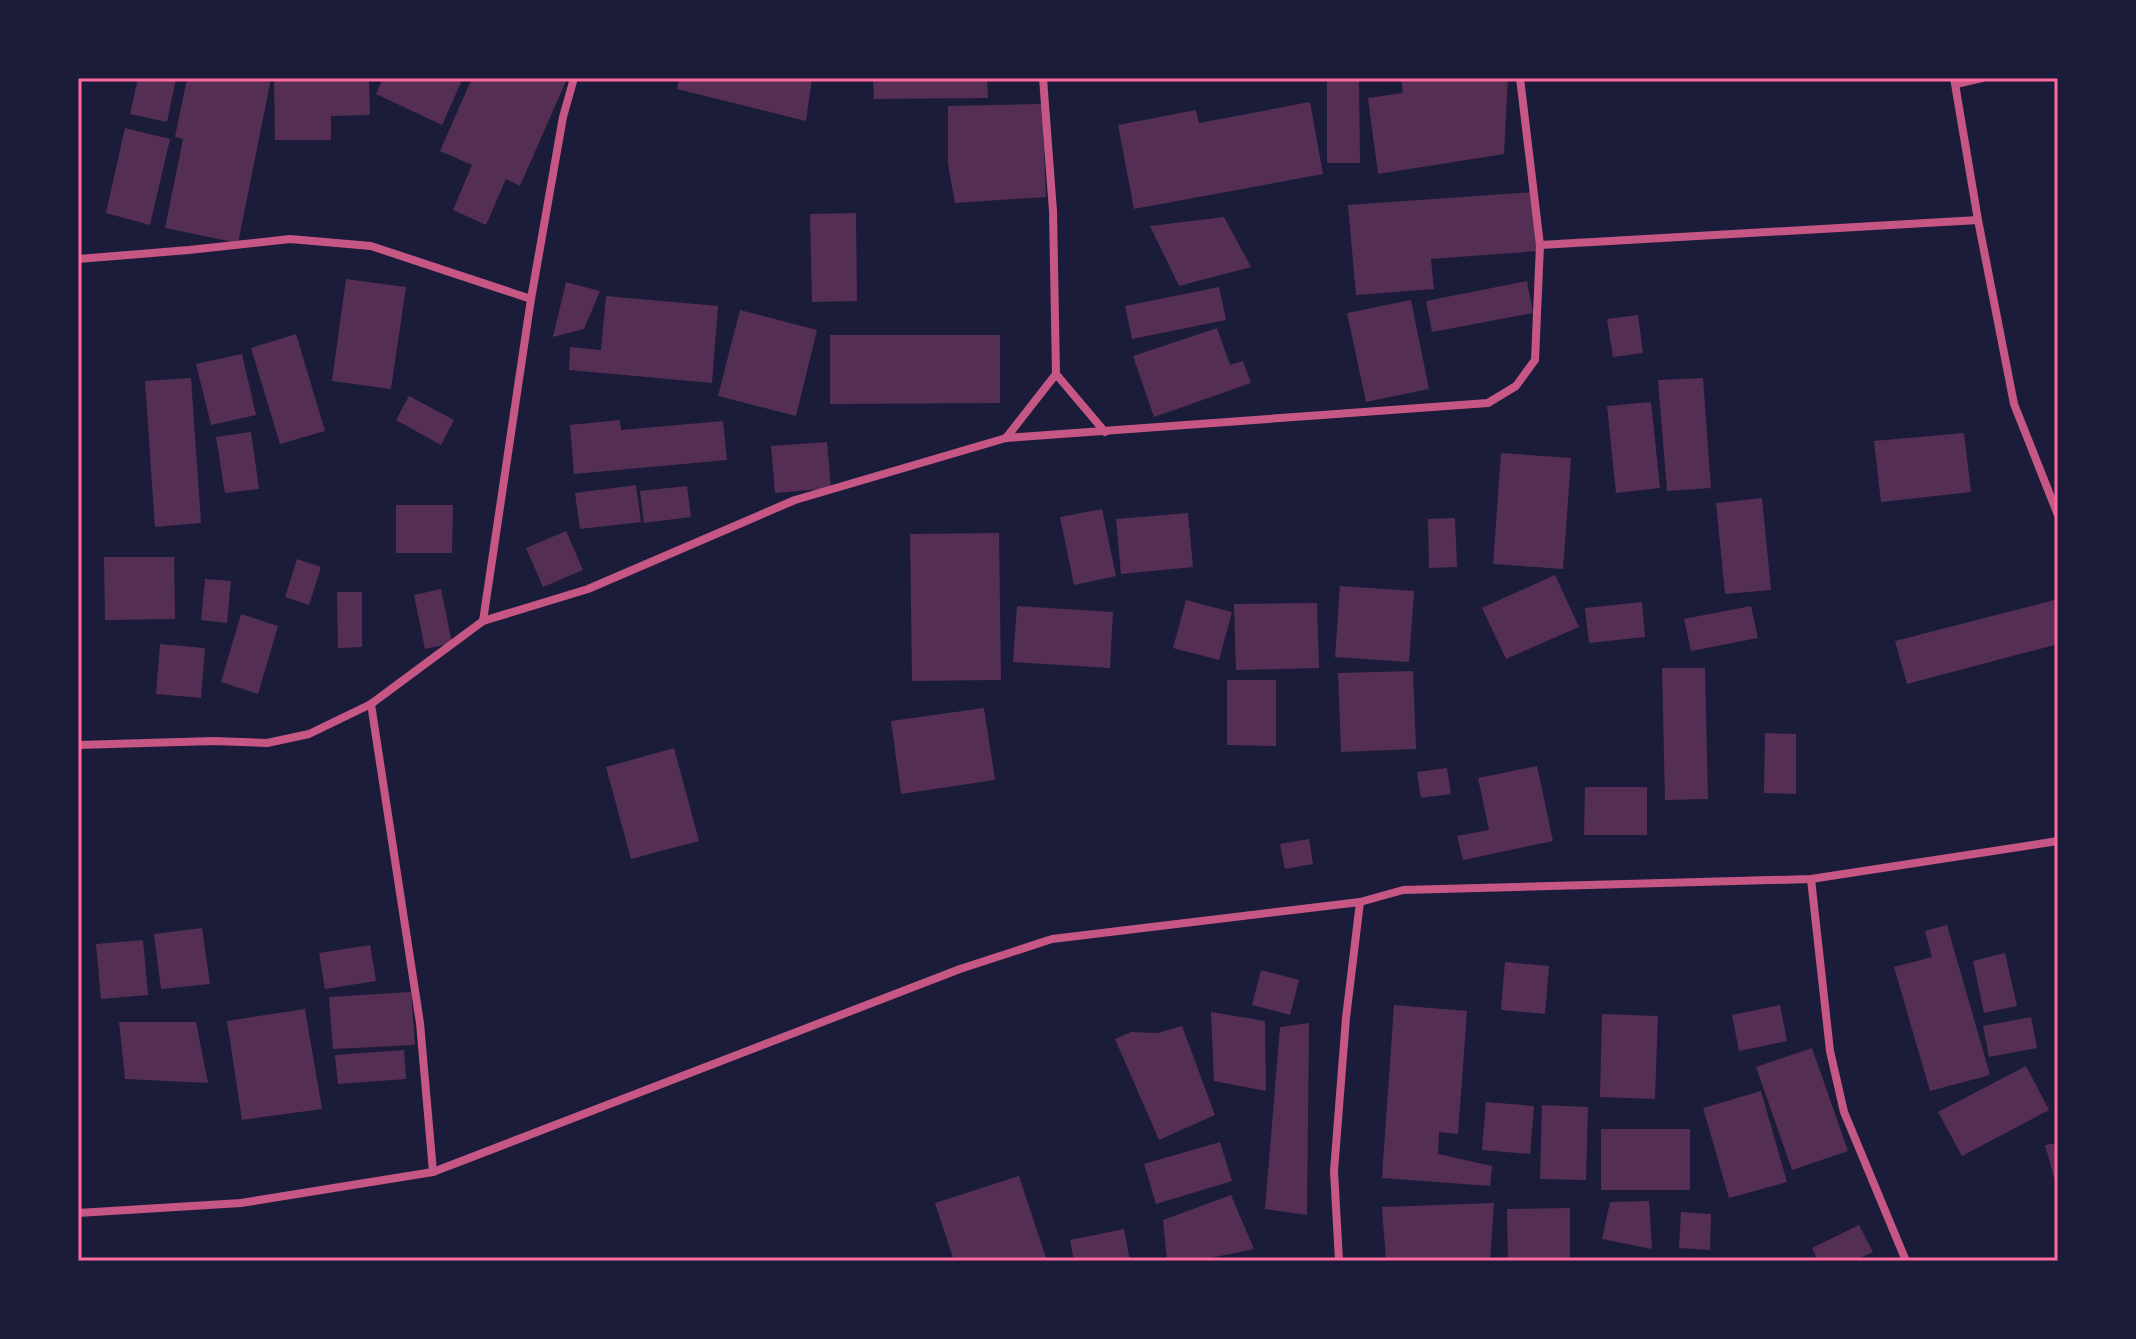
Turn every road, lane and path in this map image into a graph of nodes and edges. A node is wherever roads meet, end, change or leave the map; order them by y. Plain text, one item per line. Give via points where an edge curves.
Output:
1 (574, 78) edge
2 (1043, 78) edge
3 (1520, 78) edge
4 (1982, 78) edge
5 (1955, 81) edge
6 (1978, 220) junction
7 (1540, 245) junction
8 (78, 259) edge
9 (531, 299) junction
10 (1056, 374) junction
11 (1105, 432) junction
12 (1006, 438) junction
13 (2058, 515) edge
14 (483, 621) junction
15 (371, 704) junction
16 (78, 745) edge
17 (2058, 841) edge
18 (1811, 879) junction
19 (1360, 902) junction
20 (433, 1172) junction
21 (78, 1213) edge
22 (1339, 1261) edge
23 (1906, 1261) edge

1 - 9 street
2 - 10 street via 1053,211
3 - 7 street
4 - 5 street
5 - 6 street
6 - 7 street
6 - 13 street via 2014,404
7 - 11 street via 1535,360 1516,386 1488,403
8 - 9 street via 304,240 371,246
9 - 14 street
10 - 11 street
10 - 12 street
11 - 12 street
12 - 14 street via 795,500 588,589
14 - 15 street
15 - 16 street via 309,734 267,743
15 - 20 street via 420,1023
17 - 18 street
18 - 19 street via 1403,890
18 - 23 street via 1830,1051 1844,1112
19 - 20 street via 1052,939 960,969
19 - 22 street via 1334,1171
20 - 21 street via 241,1203

